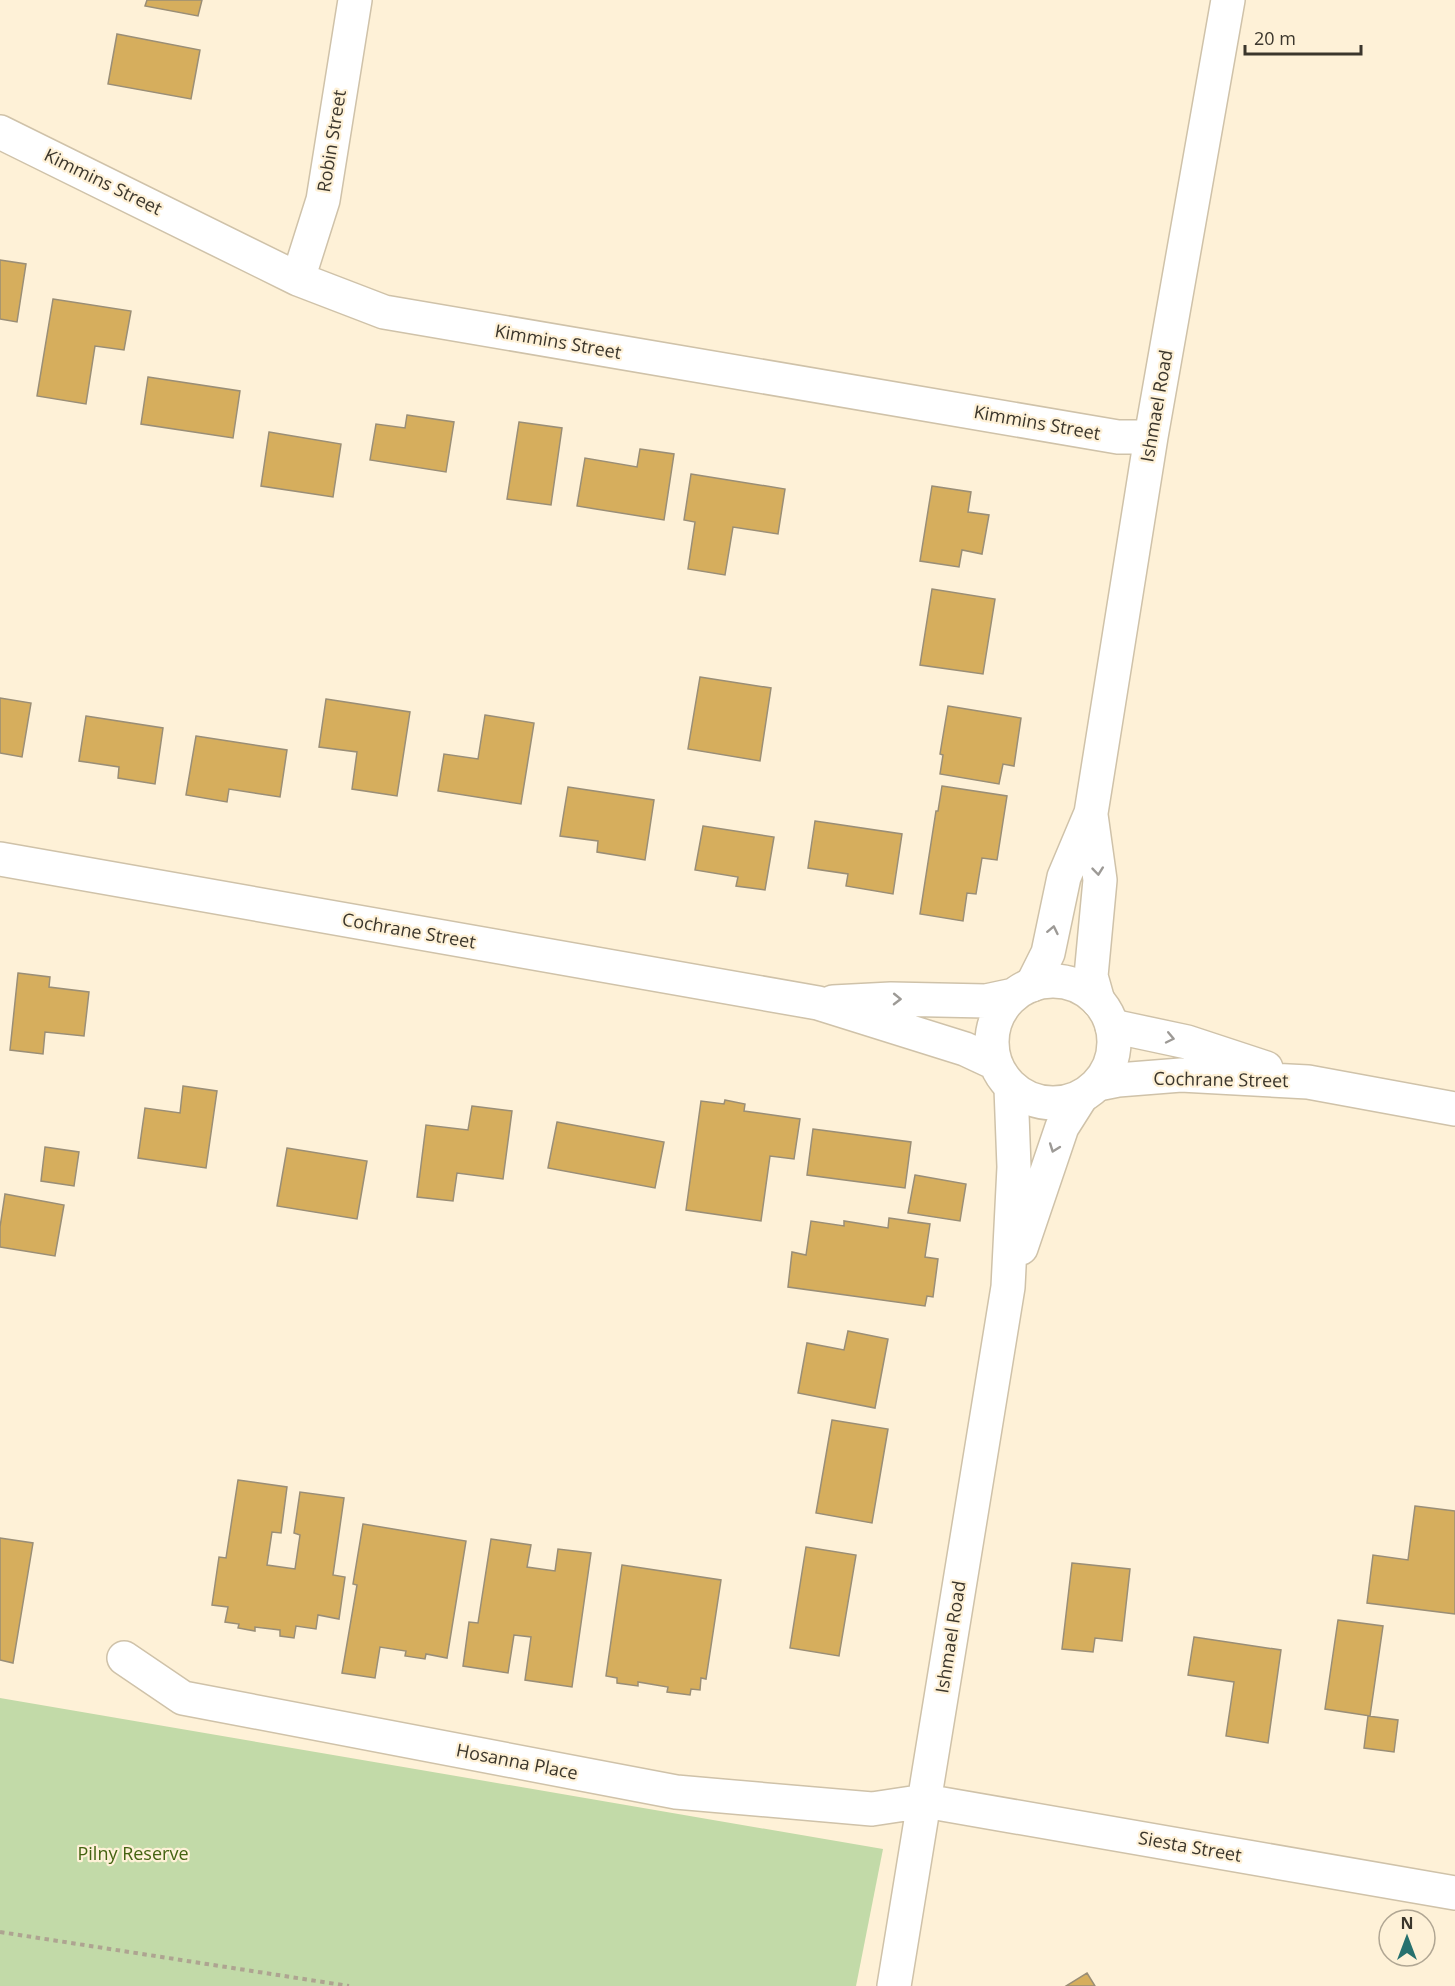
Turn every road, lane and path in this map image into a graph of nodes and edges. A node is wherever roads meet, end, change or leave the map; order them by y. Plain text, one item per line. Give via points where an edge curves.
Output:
1 (355, 0) edge
2 (1228, 0) edge
3 (0, 132) edge
4 (298, 279) junction
5 (1151, 436) junction
6 (1091, 813) junction
7 (0, 859) edge
8 (1023, 990) junction
9 (818, 1003) junction
10 (1105, 1013) junction
11 (1003, 1076) junction
12 (1308, 1082) junction
13 (1089, 1090) junction
14 (1455, 1109) edge
15 (1008, 1287) junction
16 (124, 1658) dead end
17 (925, 1802) junction
18 (1455, 1893) edge
19 (0, 1932) edge
20 (349, 1986) edge
21 (894, 1986) edge

1 - 4 street, Robin Street via 323,201
2 - 5 street, Ishmael Road
3 - 4 street, Kimmins Street
4 - 5 street, Kimmins Street via 384,312 1119,437
5 - 6 street, Ishmael Road
8 -> 6 street, Ishmael Road via 1048,953 1064,877
6 -> 10 street, Ishmael Road via 1100,880 1090,976
7 - 9 street, Cochrane Street
9 -> 8 street, Cochrane Street via 891,999 986,1001
8 - 10 street via 1050,981 1068,983 1084,990
8 - 11 street via 1003,1007 995,1021 992,1050
9 - 11 street, Cochrane Street via 965,1049
10 -> 12 street, Cochrane Street
10 - 13 street via 1114,1047 1109,1066
11 - 13 street via 1027,1098 1044,1103 1063,1102
11 - 15 street, Ishmael Road via 1014,1167
12 - 13 street, Cochrane Street via 1181,1075 1119,1080
12 - 14 street, Cochrane Street
13 -> 15 street, Ishmael Road via 1062,1127
15 - 17 street, Ishmael Road
16 - 17 street, Hosanna Place via 183,1698 676,1792 872,1809
17 - 18 street, Siesta Street
17 - 21 street, Ishmael Road
19 - 20 path

